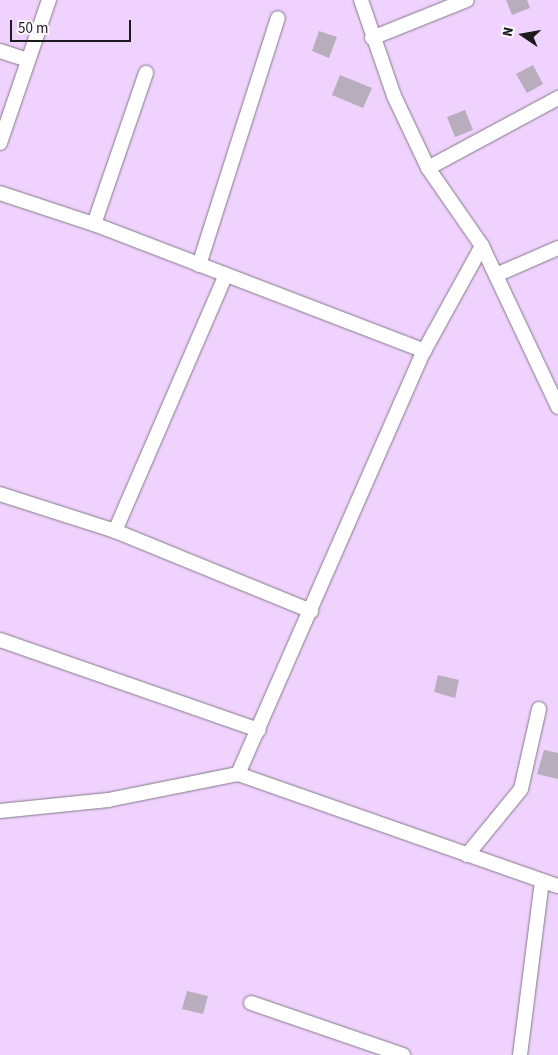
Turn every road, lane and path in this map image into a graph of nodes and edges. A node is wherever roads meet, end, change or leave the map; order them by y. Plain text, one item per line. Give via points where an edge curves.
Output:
1 (49, 0) edge
2 (360, 0) edge
3 (467, 0) edge
4 (278, 18) dead end
5 (372, 38) junction
6 (0, 51) edge
7 (27, 60) junction
8 (146, 73) dead end
9 (558, 98) edge
10 (0, 143) edge
11 (428, 168) junction
12 (0, 192) edge
13 (94, 224) junction
14 (482, 246) junction
15 (558, 248) edge
16 (199, 265) junction
17 (226, 275) junction
18 (496, 275) junction
19 (424, 352) junction
20 (558, 407) edge
21 (0, 494) edge
22 (115, 531) junction
23 (311, 611) junction
24 (0, 640) edge
25 (539, 710) dead end
26 (259, 730) junction
27 (238, 774) junction
28 (0, 811) edge
29 (467, 855) junction
30 (542, 881) junction
31 (558, 886) edge
32 (251, 1003) dead end
33 (404, 1055) edge
34 (520, 1055) edge

1 - 7 street
2 - 5 street
3 - 5 street
4 - 16 street
5 - 11 street via 394,96
6 - 7 street
7 - 10 street
8 - 13 street
9 - 11 street
11 - 14 street
12 - 13 street
13 - 16 street
14 - 18 street
14 - 19 street
15 - 18 street
16 - 17 street
17 - 19 street
17 - 22 street
18 - 20 street
19 - 23 street
21 - 22 street
22 - 23 street
23 - 26 street
24 - 26 street
25 - 29 street via 521,789
26 - 27 street
27 - 28 street via 108,800
27 - 29 street
29 - 30 street
30 - 31 street
30 - 34 street
32 - 33 street

